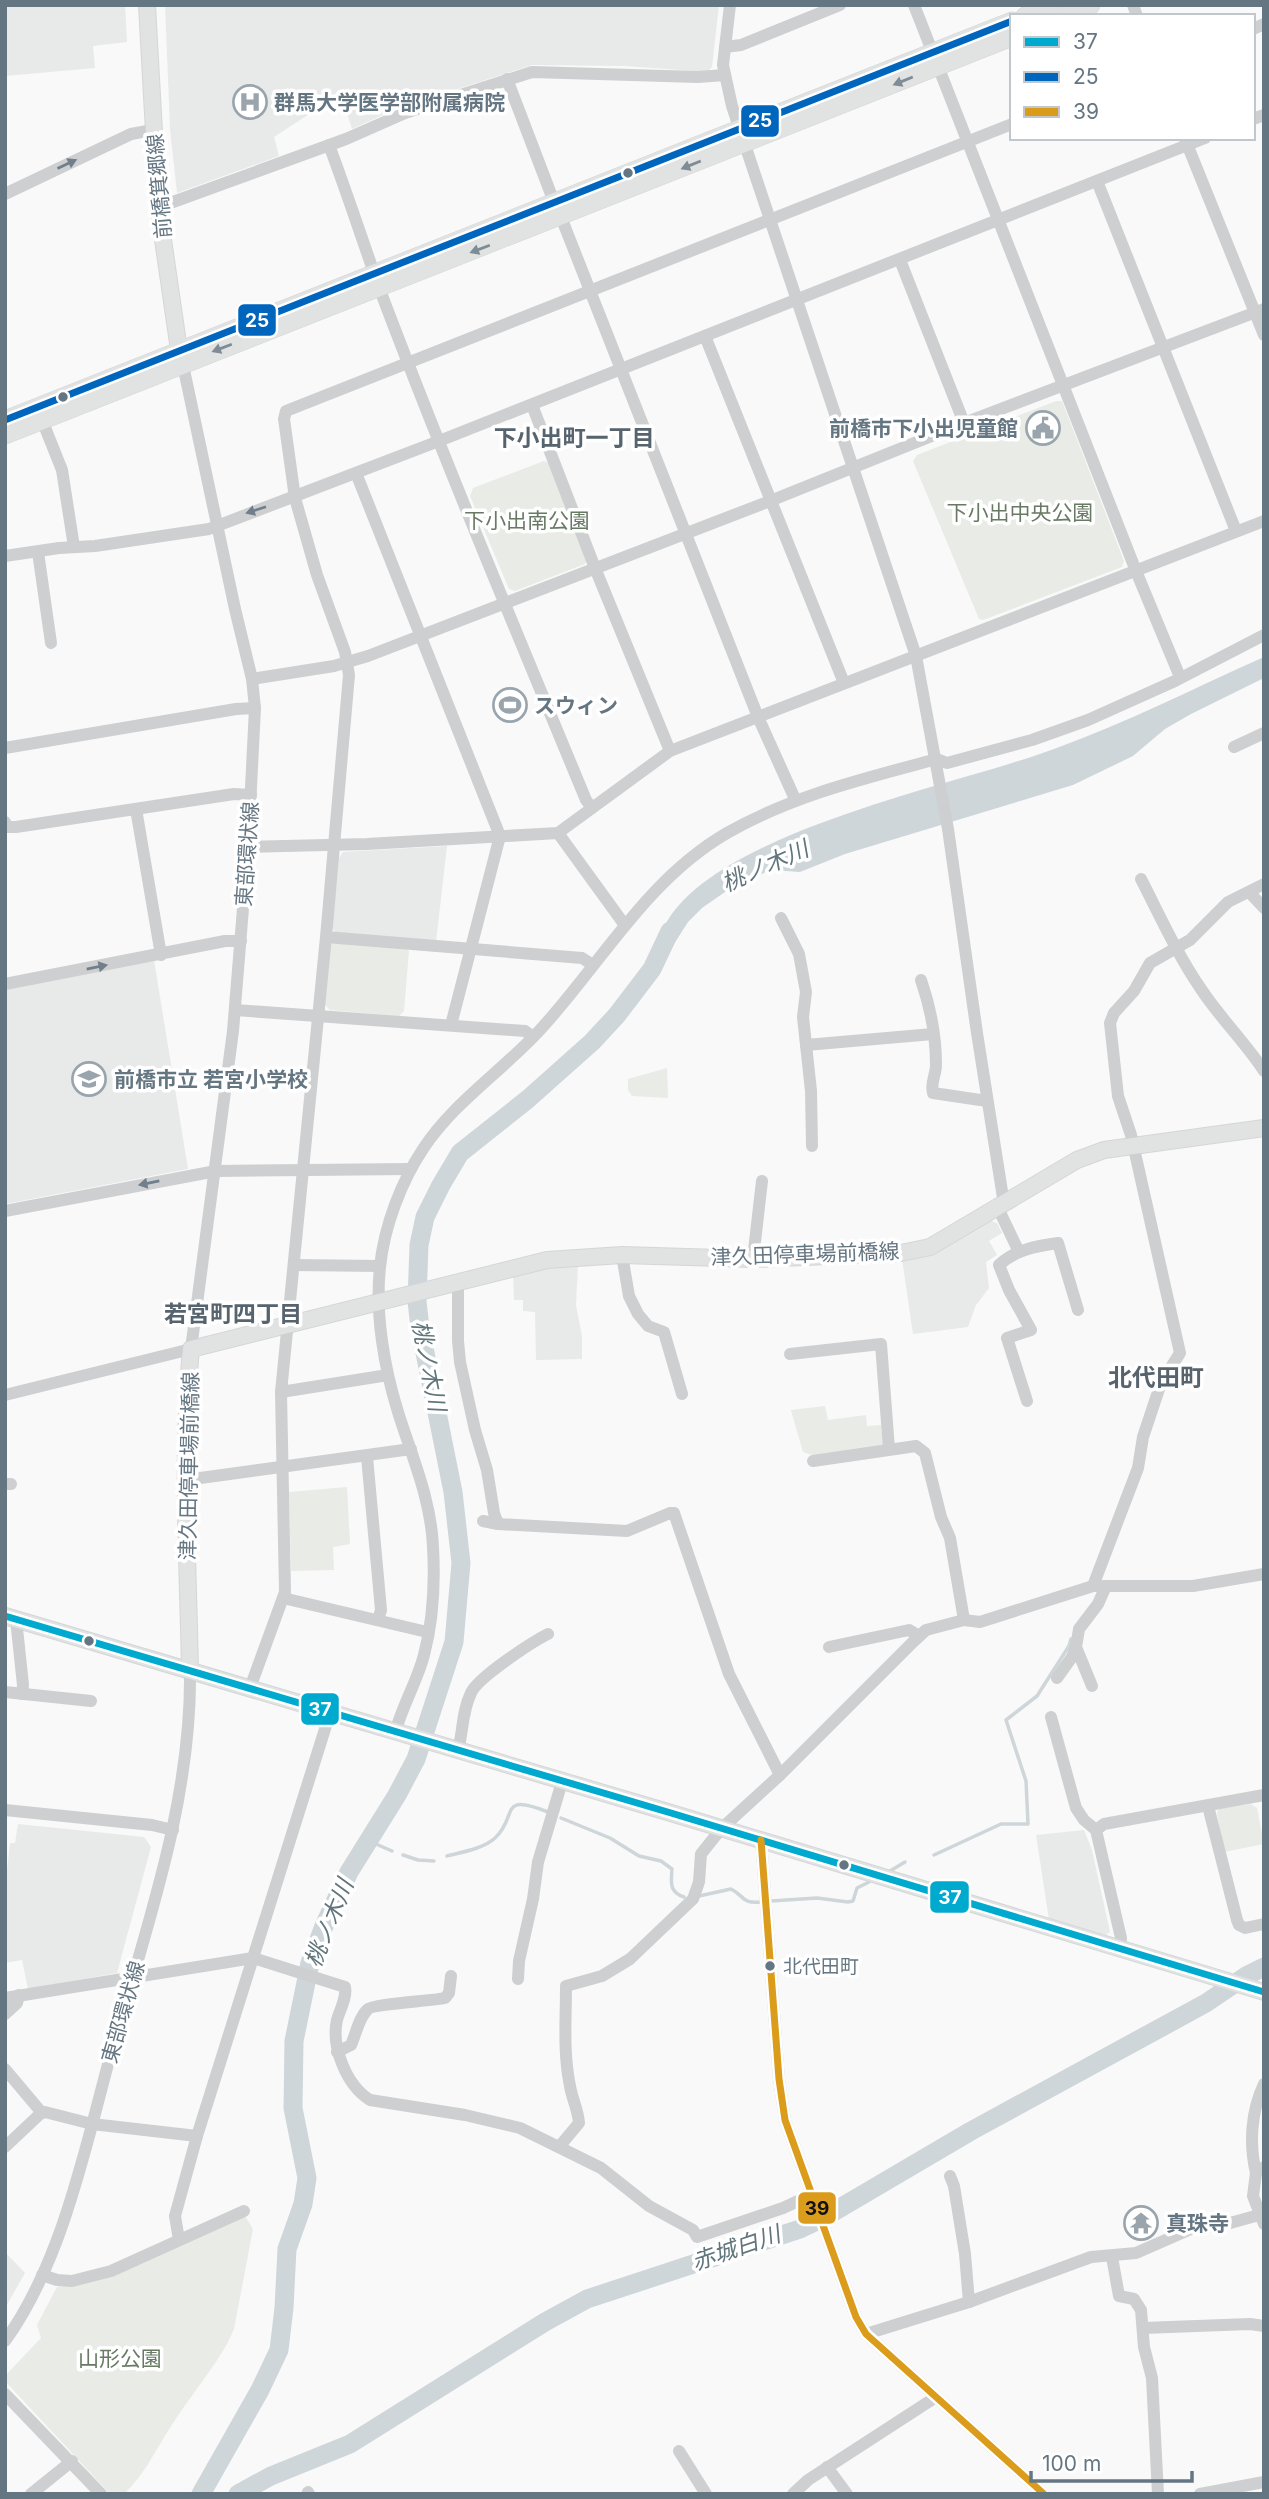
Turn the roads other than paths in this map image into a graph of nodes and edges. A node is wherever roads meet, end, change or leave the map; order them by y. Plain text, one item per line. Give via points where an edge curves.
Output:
1 (147, 5) edge
2 (730, 5) edge
3 (841, 5) edge
4 (914, 5) edge
5 (1052, 5) edge
6 (1091, 5) edge
7 (1030, 14) edge
8 (1070, 14) edge
9 (1010, 22) edge
10 (1010, 38) edge
11 (726, 47) junction
12 (935, 60) junction
13 (725, 75) junction
14 (507, 79) junction
15 (1010, 125) edge
16 (153, 130) junction
17 (743, 136) junction
18 (967, 141) junction
19 (1186, 142) edge
20 (329, 145) junction
21 (1097, 181) junction
22 (5, 194) edge
23 (158, 205) junction
24 (557, 210) junction
25 (772, 220) junction
26 (999, 220) junction
27 (900, 260) junction
28 (377, 281) junction
29 (590, 292) junction
30 (798, 300) junction
31 (1259, 311) edge
32 (1264, 335) edge
33 (705, 336) junction
34 (1162, 346) junction
35 (181, 357) junction
36 (409, 363) junction
37 (621, 370) junction
38 (1065, 386) junction
39 (532, 405) junction
40 (5, 420) edge
41 (42, 420) junction
42 (964, 423) junction
43 (5, 435) edge
44 (439, 441) junction
45 (854, 468) junction
46 (356, 473) junction
47 (295, 498) junction
48 (770, 501) junction
49 (1264, 521) edge
50 (218, 524) junction
51 (1236, 531) junction
52 (685, 534) junction
53 (74, 547) junction
54 (38, 551) junction
55 (5, 556) edge
56 (595, 568) junction
57 (1136, 571) junction
58 (504, 603) junction
59 (420, 635) junction
60 (1264, 635) edge
61 (51, 643) dead end
62 (916, 656) junction
63 (348, 663) junction
64 (1180, 677) junction
65 (252, 679) junction
66 (844, 683) junction
67 (255, 708) junction
68 (758, 717) junction
69 (1264, 733) edge
70 (1234, 747) dead end
71 (5, 748) edge
72 (670, 751) junction
73 (936, 759) junction
74 (251, 794) junction
75 (795, 799) junction
76 (592, 808) junction
77 (136, 809) junction
78 (5, 822) edge
79 (558, 833) junction
80 (500, 836) junction
81 (334, 846) junction
82 (248, 848) junction
83 (1141, 879) dead end
84 (1264, 884) edge
85 (1249, 892) junction
86 (1264, 908) edge
87 (781, 918) dead end
88 (624, 924) junction
89 (326, 937) junction
90 (241, 941) junction
91 (470, 948) junction
92 (1177, 948) junction
93 (161, 955) junction
94 (593, 965) junction
95 (921, 980) dead end
96 (5, 984) edge
97 (235, 1010) junction
98 (317, 1018) junction
99 (451, 1025) junction
100 (933, 1034) junction
101 (533, 1037) junction
102 (806, 1045) junction
103 (1264, 1071) edge
104 (988, 1101) junction
105 (1264, 1128) edge
106 (1132, 1144) junction
107 (812, 1146) dead end
108 (304, 1168) junction
109 (410, 1169) junction
110 (216, 1171) junction
111 (762, 1181) dead end
112 (1001, 1205) junction
113 (5, 1212) edge
114 (1019, 1252) junction
115 (622, 1255) junction
116 (753, 1259) junction
117 (294, 1265) junction
118 (380, 1266) junction
119 (453, 1282) junction
120 (379, 1301) junction
121 (1077, 1310) dead end
122 (288, 1324) junction
123 (191, 1349) junction
124 (790, 1354) dead end
125 (388, 1374) junction
126 (281, 1392) junction
127 (682, 1394) dead end
128 (5, 1395) edge
129 (1027, 1401) dead end
130 (889, 1449) junction
131 (411, 1450) junction
132 (368, 1457) junction
133 (813, 1461) dead end
134 (282, 1468) junction
135 (186, 1480) junction
136 (484, 1521) dead end
137 (498, 1524) junction
138 (1264, 1574) edge
139 (1099, 1586) junction
140 (284, 1598) junction
141 (11, 1618) edge
142 (378, 1620) junction
143 (964, 1620) junction
144 (428, 1632) junction
145 (548, 1634) dead end
146 (919, 1636) junction
147 (828, 1647) dead end
148 (1076, 1647) junction
149 (190, 1670) junction
150 (1057, 1678) dead end
151 (1092, 1686) dead end
152 (250, 1688) junction
153 (5, 1692) edge
154 (22, 1694) junction
155 (91, 1702) dead end
156 (330, 1713) junction
157 (1051, 1717) dead end
158 (399, 1733) junction
159 (452, 1750) junction
160 (780, 1775) junction
161 (562, 1782) junction
162 (1264, 1795) edge
163 (1208, 1806) junction
164 (5, 1810) edge
165 (721, 1829) junction
166 (173, 1830) junction
167 (1096, 1835) junction
168 (761, 1840) junction
169 (1264, 1924) edge
170 (1120, 1949) junction
171 (253, 1958) junction
172 (450, 1976) dead end
173 (132, 1977) junction
174 (518, 1979) dead end
175 (1264, 1992) edge
176 (19, 1995) junction
177 (5, 1998) edge
178 (5, 2014) edge
179 (337, 2052) junction
180 (5, 2069) edge
181 (1264, 2084) edge
182 (42, 2113) junction
183 (92, 2124) junction
184 (197, 2136) junction
185 (5, 2147) edge
186 (559, 2147) junction
187 (1260, 2170) edge
188 (950, 2176) dead end
189 (811, 2196) junction
190 (244, 2210) dead end
191 (1261, 2219) edge
192 (179, 2241) junction
193 (1112, 2257) junction
194 (42, 2275) junction
195 (969, 2302) junction
196 (1264, 2326) edge
197 (1143, 2328) junction
198 (866, 2333) junction
199 (5, 2341) edge
200 (5, 2393) edge
201 (936, 2397) junction
202 (679, 2451) dead end
203 (72, 2461) junction
204 (827, 2467) junction
205 (1264, 2482) edge
206 (31, 2494) edge
207 (101, 2494) edge
208 (706, 2494) edge
209 (793, 2494) edge
210 (847, 2494) edge
211 (1044, 2494) edge
212 (1158, 2494) edge
213 (1200, 2494) edge

1 - 16 main road, 前橋箕郷線
2 - 11 street
3 - 11 street via 741,46
4 - 12 street
5 - 7 highway
6 - 8 highway
9 - 12 highway
10 - 12 highway
11 - 13 street
12 - 17 highway
12 - 18 street
13 - 14 street via 537,71
13 - 17 street
14 - 20 street via 405,113
14 - 24 street
15 - 18 street
22 -> 16 street via 131,134
16 - 23 main road, 前橋箕郷線
17 - 24 highway
17 - 25 street
18 - 25 street
18 - 26 street
19 - 21 street
19 - 31 street
20 - 23 street
20 - 28 street
21 - 26 street
21 - 34 street
23 - 35 main road, 前橋箕郷線
24 - 28 highway
24 - 29 street
25 - 29 street
25 - 30 street
26 - 27 street
26 - 38 street
27 - 30 street
27 - 42 street
28 - 35 highway
28 - 36 street
29 - 36 street
29 - 37 street
30 - 33 street
30 - 45 street
31 - 32 street
31 - 34 street
33 - 37 street
33 - 48 street
34 - 38 street
34 - 51 street
35 - 40 highway
35 - 41 highway
35 - 50 street, 東部環状線
36 - 44 street
36 - 47 street via 286,411
37 - 39 street
37 - 52 street
38 - 42 street
38 - 57 street
39 - 44 street
39 - 56 street
41 - 43 highway
41 - 53 street via 62,470
42 - 45 street
44 - 46 street
44 - 58 street
45 - 48 street
45 - 62 street
46 - 47 street
46 - 59 street
47 -> 50 street
47 - 63 street
48 - 52 street
48 - 66 street
49 - 51 street
50 - 53 street via 209,529
50 - 65 street, 東部環状線
51 - 57 street
52 - 56 street
52 - 68 street
53 - 54 street
54 - 55 street
54 - 61 street
56 - 58 street
56 - 72 street
57 - 62 street
57 - 64 street
58 - 59 street
58 - 76 street
59 - 63 street
59 - 80 street
60 - 64 street
62 - 66 street
62 - 73 street
63 - 65 street
63 - 81 street
64 - 73 street via 1057,731 947,763
65 - 67 street, 東部環状線
66 - 68 street
67 - 71 street
67 - 74 street, 東部環状線
68 - 72 street
68 - 75 street
69 - 70 street
72 - 76 street
73 - 75 street
73 - 104 street
74 - 77 street
74 - 82 street, 東部環状線
75 - 88 street via 725,834 678,870
76 - 79 street
77 - 78 street via 16,827 7,827
77 - 93 street
79 - 80 street
79 - 88 street
80 - 81 street
80 - 91 street
81 - 82 street
81 - 89 street
82 - 90 street, 東部環状線
83 - 92 street
84 - 85 street
85 - 86 street
85 - 92 street via 1228,902
87 - 102 street via 800,958 806,992
88 - 94 street
89 - 91 street
89 - 98 street
90 - 93 street
90 - 97 street, 東部環状線
91 - 94 street via 582,958
91 - 99 street
92 - 103 street via 1202,990
92 - 106 street via 1147,966 1110,1023 1115,1086
96 -> 93 street
94 - 101 street
95 - 100 street
97 - 98 street
97 - 110 street, 東部環状線
98 - 99 street
98 - 108 street
99 - 101 street via 525,1031
100 - 102 street
100 - 104 street via 933,1093
101 - 109 street via 438,1129
102 - 107 street
104 - 112 street
105 - 106 main road, 津久田停車場前橋線
106 - 112 main road, 津久田停車場前橋線 via 1077,1160
106 - 139 street via 1180,1353 1161,1383
108 - 109 street
108 - 110 street
108 - 117 street
109 - 118 street via 393,1210
110 -> 113 street
110 - 123 street, 東部環状線
111 - 116 street
112 - 114 street
112 - 116 main road, 津久田停車場前橋線 via 930,1247 901,1253
114 - 121 street via 1058,1243
114 - 129 street via 999,1265 1031,1330 1007,1338
115 - 116 main road, 津久田停車場前橋線
115 - 119 main road, 津久田停車場前橋線 via 547,1260
115 - 127 street via 629,1296 648,1326 664,1332
117 - 118 street
117 - 122 street
118 - 120 street
119 - 120 main road, 津久田停車場前橋線
119 - 137 street via 460,1362
120 - 122 main road, 津久田停車場前橋線
120 - 125 street
122 - 123 main road, 津久田停車場前橋線
122 - 126 street
123 - 128 street
123 - 135 main road, 津久田停車場前橋線
124 - 130 street via 881,1344
125 - 126 street
125 - 131 street
126 - 134 street
130 - 133 street
130 - 143 street via 916,1446 925,1452 950,1538
131 - 132 street
131 - 144 street via 433,1545
132 - 134 street
132 - 142 street
134 - 135 street
134 - 140 street
135 - 149 main road, 津久田停車場前橋線
136 - 137 street
137 - 160 street via 627,1531 674,1513 729,1674
138 - 139 street via 1194,1587
139 - 143 street via 979,1622
139 - 148 street via 1098,1604 1079,1629
140 - 142 street
140 - 152 street
141 - 149 main road
141 - 154 street
142 - 144 street
143 - 146 street
144 - 158 street
145 - 159 street via 474,1687
146 - 147 street via 909,1630
146 - 160 street
148 - 150 street
148 - 151 street
149 - 152 main road
149 - 166 street, 東部環状線 via 191,1709
152 - 156 main road
153 - 154 street
154 - 155 street
156 - 158 main road
156 - 171 street
157 - 167 street via 1076,1808
158 - 159 main road
159 - 161 main road
160 - 165 street
161 - 165 main road
161 - 174 street via 538,1862
162 - 163 street
163 - 167 street via 1104,1824
163 - 169 street via 1239,1925
164 - 166 street
165 - 168 main road
165 - 186 street via 701,1854 693,1899 630,1959 602,1976 566,1986 566,2056 579,2123
166 - 173 street, 東部環状線
167 - 170 street
168 - 170 main road
168 - 189 street via 779,2080 785,2120
170 - 175 main road
171 - 173 street
171 - 179 street via 347,1989 336,2024
171 - 184 street
172 - 179 street via 445,1998 370,2007 351,2045
173 - 176 street
173 - 183 street, 東部環状線
176 - 177 street
176 - 178 street via 18,2003
179 - 186 street via 360,2091 370,2099 520,2128
180 - 182 street
181 - 187 street via 1251,2140
182 - 183 street
182 - 185 street
183 - 184 street
183 - 194 street, 東部環状線
184 - 192 street via 174,2216
186 - 189 street via 601,2168 649,2207 693,2230 697,2237
187 - 191 street via 1253,2196
188 - 195 street
189 - 198 street
190 - 192 street
191 - 193 street via 1193,2228 1136,2253
192 - 194 street via 86,2279 63,2281
193 - 195 street via 1091,2257
193 - 197 street via 1119,2296 1134,2299
194 - 199 street, 東部環状線
195 - 198 street
196 - 197 street
197 - 212 street via 1152,2378
198 - 201 street
200 - 203 street
201 - 204 street
201 - 211 street
202 - 208 street
203 - 206 street
203 - 207 street
204 - 209 street
204 - 210 street
205 - 213 street

